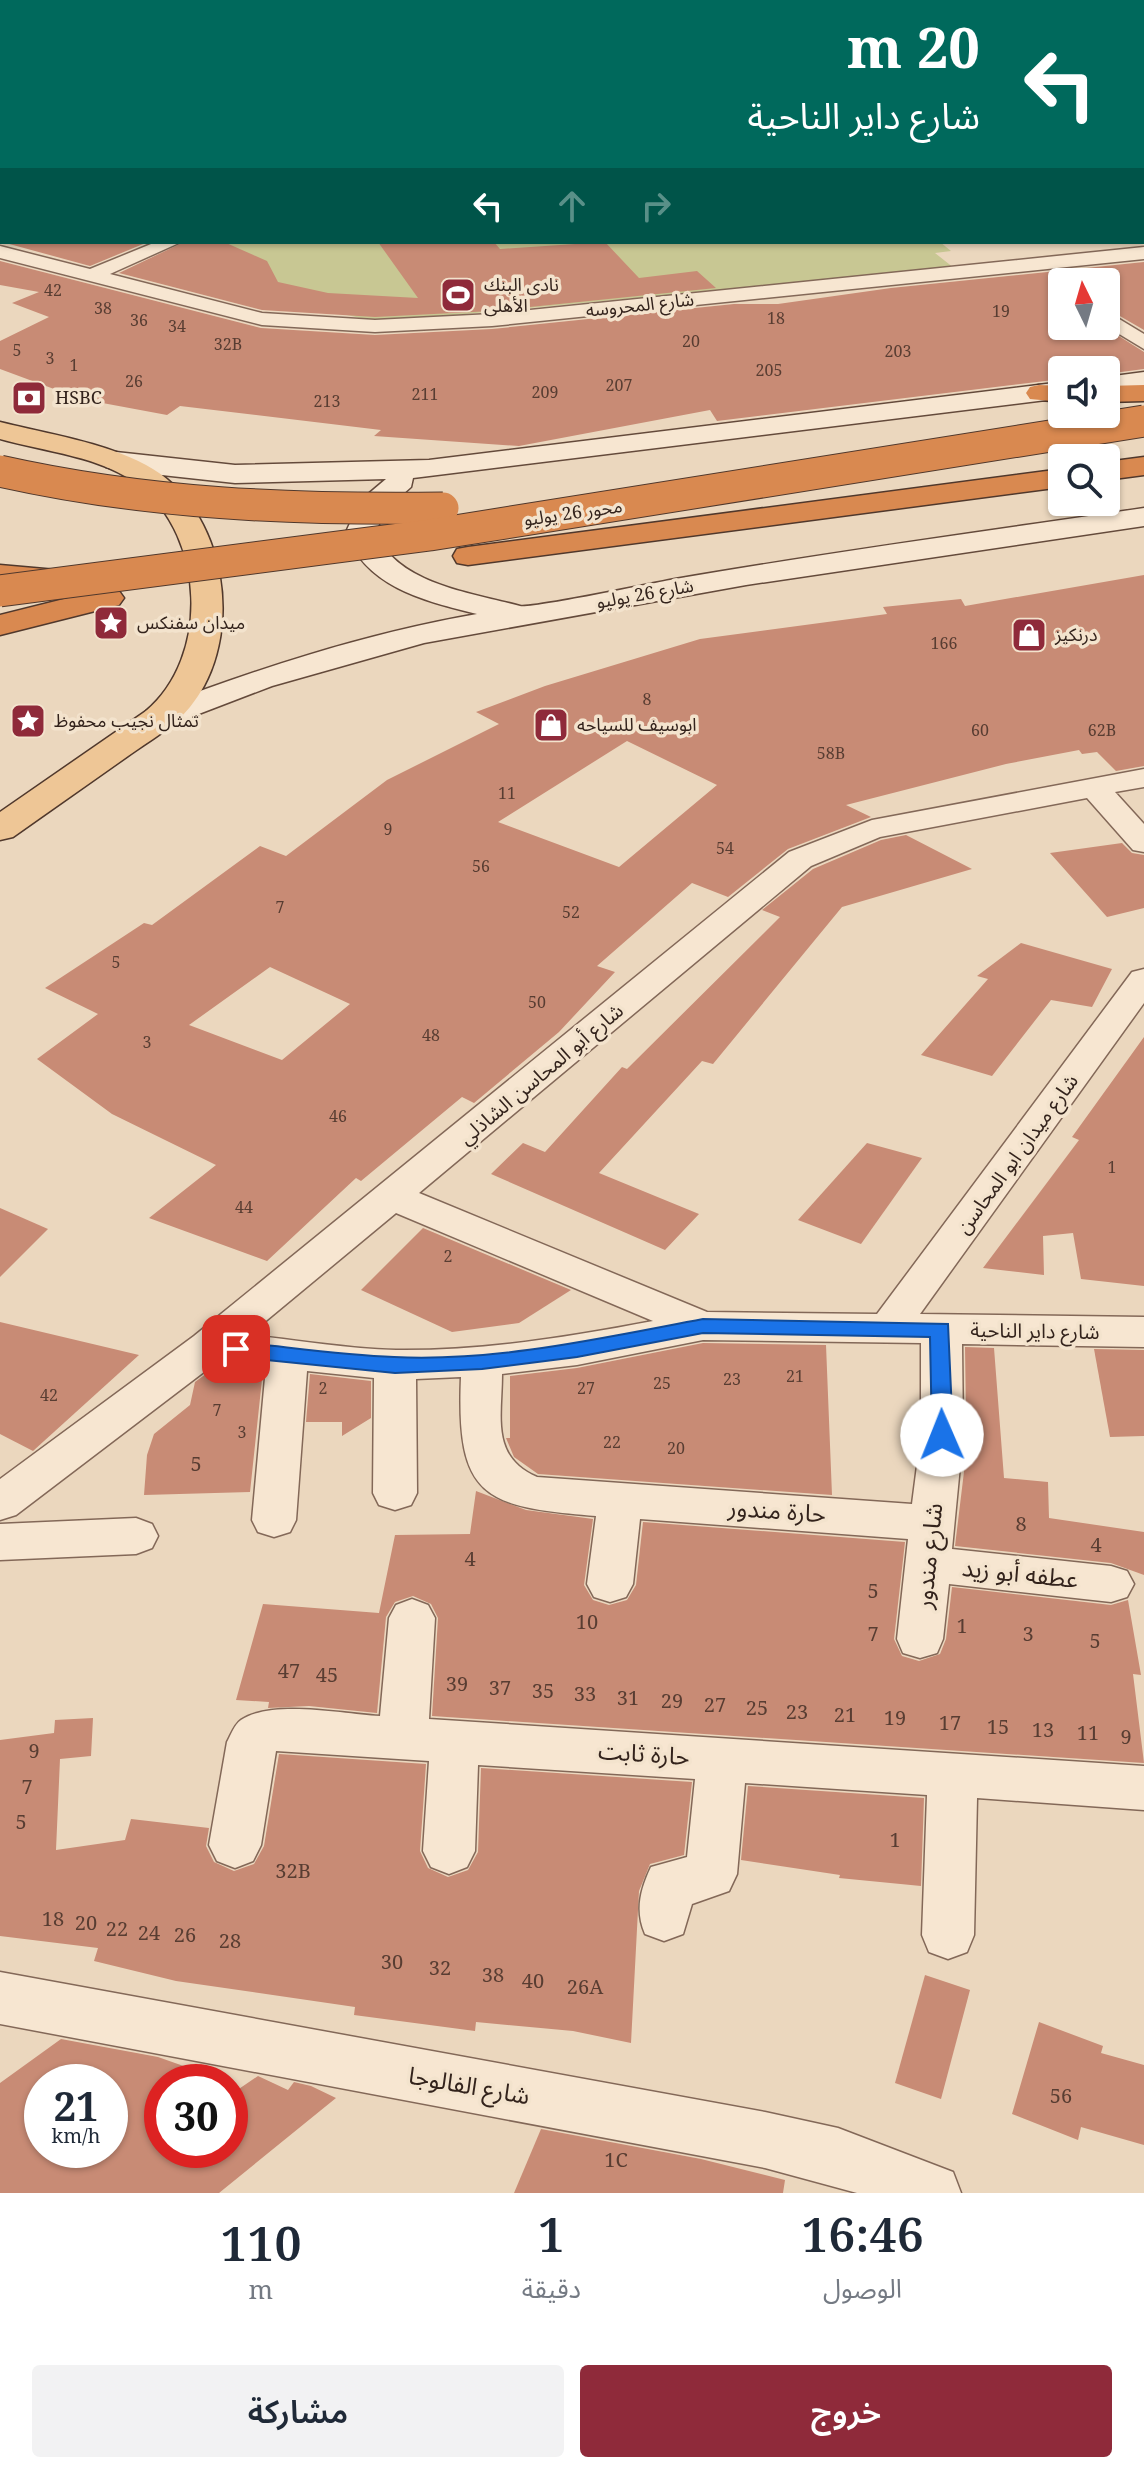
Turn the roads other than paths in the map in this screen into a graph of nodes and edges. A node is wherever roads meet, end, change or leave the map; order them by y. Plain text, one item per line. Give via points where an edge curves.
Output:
1 (167, 244) edge
2 (1010, 250) dead end
3 (0, 252) edge
4 (1144, 253) edge
5 (1032, 265) junction
6 (92, 275) junction
7 (1048, 276) edge
8 (1120, 327) edge
9 (1144, 343) edge
10 (1144, 380) edge
11 (1120, 383) edge
12 (1144, 393) edge
13 (1048, 394) edge
14 (1120, 394) edge
15 (1144, 421) edge
16 (0, 430) edge
17 (116, 461) junction
18 (1144, 466) edge
19 (429, 469) junction
20 (1120, 469) edge
21 (0, 471) edge
22 (1048, 480) edge
23 (1144, 487) edge
24 (1120, 490) edge
25 (1048, 501) edge
26 (633, 504) junction
27 (1144, 517) edge
28 (468, 556) junction
29 (0, 574) edge
30 (101, 590) junction
31 (0, 591) edge
32 (0, 609) edge
33 (545, 612) junction
34 (0, 625) edge
35 (158, 718) junction
36 (1144, 778) edge
37 (1094, 787) junction
38 (0, 829) edge
39 (1144, 843) edge
40 (1144, 979) edge
41 (393, 1197) junction
42 (703, 1326) junction
43 (889, 1328) junction
44 (941, 1330) junction
45 (1144, 1332) edge
46 (209, 1346) junction
47 (288, 1356) junction
48 (482, 1361) junction
49 (395, 1365) junction
50 (395, 1493) dead end
51 (620, 1500) junction
52 (0, 1503) edge
53 (274, 1520) dead end
54 (136, 1536) dead end
55 (0, 1542) edge
56 (931, 1543) junction
57 (610, 1584) dead end
58 (1111, 1584) dead end
59 (412, 1618) dead end
60 (920, 1639) dead end
61 (403, 1738) junction
62 (455, 1741) junction
63 (722, 1759) junction
64 (953, 1775) junction
65 (1144, 1788) edge
66 (235, 1845) dead end
67 (449, 1851) dead end
68 (664, 1917) dead end
69 (948, 1935) dead end
70 (0, 1998) edge
71 (932, 2193) edge

1 - 6 street
2 - 5 street
3 - 6 street, شارع المحروسه
4 - 5 street, شارع المحروسه
5 - 6 street, شارع المحروسه via 492,320 375,326 262,319
5 - 7 street
8 - 9 street
10 - 11 main road
12 - 14 highway
13 - 19 main road
15 - 26 highway, محور 26 يوليو, bridge
16 - 17 main road
17 - 19 main road via 251,475
17 - 35 main road via 150,480 168,499 195,542 205,577 207,616 197,656 180,697
18 - 20 highway
19 - 33 main road via 384,493 370,507 362,523 369,555 406,584 435,595
21 - 26 highway, bridge via 102,493 253,509
22 - 28 highway, محور 26 يوليو
23 - 24 highway
25 - 28 highway via 661,555 576,560
26 - 30 highway, محور 26 يوليو, bridge
27 - 33 main road, شارع 26 يوليو via 746,576
28 - 30 highway, محور 26 يوليو
29 - 30 highway, bridge
30 - 31 highway, محور 26 يوليو, bridge
30 - 32 highway, محور 26 يوليو
30 - 34 highway
33 - 35 main road, شارع 26 يوليو via 339,654
35 - 38 main road
36 - 37 street, شارع أبو المحاسن الشاذلي
37 - 39 street
37 - 41 street, شارع أبو المحاسن الشاذلي via 872,829 800,859
40 - 43 street, شارع ميدان ابو المحاسن
41 - 42 street
41 - 46 street, شارع أبو المحاسن الشاذلي
42 - 43 street, شارع داير الناحية
42 - 48 street, شارع داير الناحية
43 - 44 street, شارع داير الناحية
44 - 45 street, شارع داير الناحية
44 - 56 street, شارع مندور via 942,1435
46 - 47 street, شارع داير الناحية
46 - 52 street, شارع أبو المحاسن الشاذلي
47 - 49 street, شارع داير الناحية
47 - 53 street
48 - 49 street, شارع داير الناحية
48 - 51 street, حارة مندور via 482,1448 496,1477 532,1494
49 - 50 street
51 - 56 street, حارة مندور
51 - 57 street
54 - 55 street
56 - 58 street, عطفه أبو زيد
56 - 60 street, شارع مندور
59 - 61 street
61 - 62 street, حارة ثابت
61 - 66 street, حارة ثابت via 276,1730 258,1735 249,1751
62 - 63 street, حارة ثابت
62 - 67 street
63 - 64 street, حارة ثابت
63 - 68 street via 711,1874 701,1882 669,1884
64 - 65 street, حارة ثابت
64 - 69 street
70 - 71 street, شارع الفالوجا via 765,2140 838,2157

